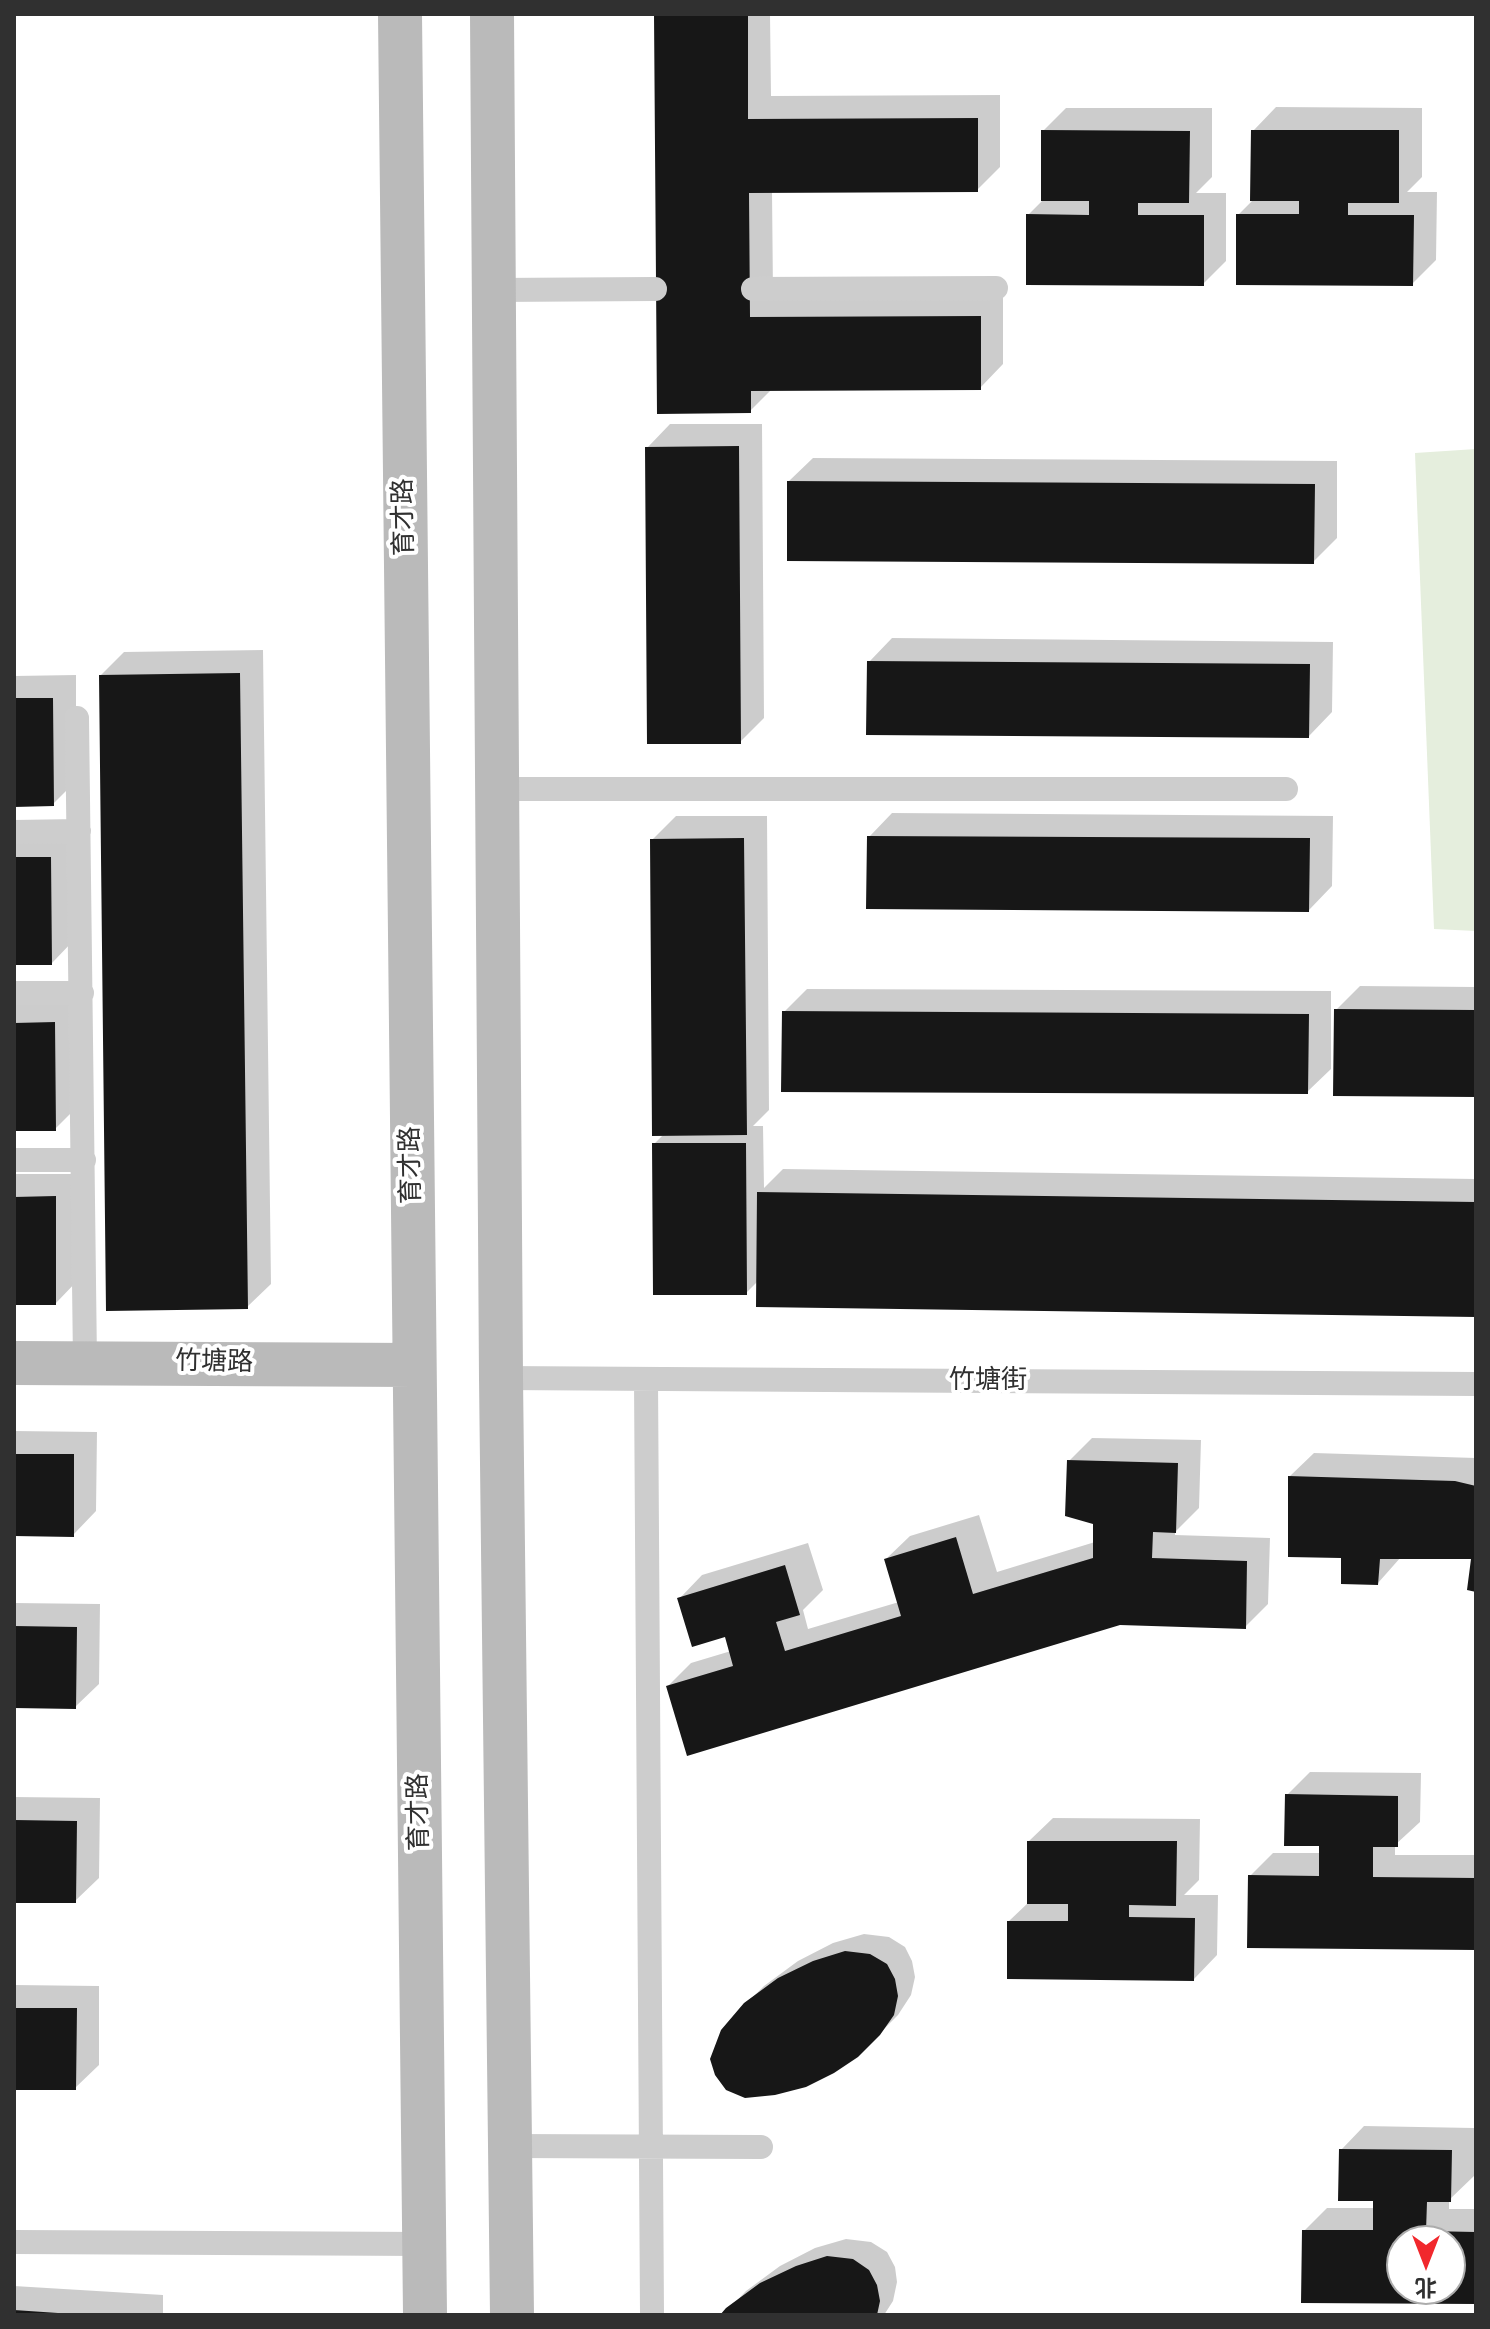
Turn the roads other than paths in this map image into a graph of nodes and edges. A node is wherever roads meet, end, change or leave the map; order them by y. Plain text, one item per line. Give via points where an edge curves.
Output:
1 (400, 14) edge
2 (492, 14) edge
3 (996, 288) dead end
4 (655, 289) dead end
5 (753, 289) dead end
6 (494, 290) junction
7 (77, 718) dead end
8 (497, 789) junction
9 (1286, 789) dead end
10 (79, 831) junction
11 (14, 832) edge
12 (14, 993) edge
13 (82, 993) junction
14 (14, 1160) edge
15 (84, 1160) junction
16 (85, 1362) junction
17 (14, 1363) edge
18 (414, 1365) junction
19 (501, 1378) junction
20 (646, 1379) junction
21 (1476, 1384) edge
22 (510, 2146) junction
23 (651, 2147) junction
24 (761, 2147) dead end
25 (14, 2242) edge
26 (425, 2244) junction
27 (425, 2315) edge
28 (512, 2315) edge
29 (652, 2315) edge

1 - 18 main road, 育才路
2 - 6 main road
3 - 5 lane
4 - 6 lane
6 - 8 main road
7 - 10 lane
8 - 9 lane
8 - 19 main road
10 - 11 lane
10 - 13 lane
12 - 13 lane
13 - 15 lane
14 - 15 lane
15 - 16 lane
16 - 17 main road, 竹塘路
16 - 18 main road, 竹塘路
18 - 26 main road, 育才路
19 - 20 lane, 竹塘街
19 - 22 main road
20 - 21 lane, 竹塘街
20 - 23 lane
22 - 23 lane
22 - 28 main road
23 - 24 lane
23 - 29 lane
25 - 26 lane
26 - 27 main road, 育才路

